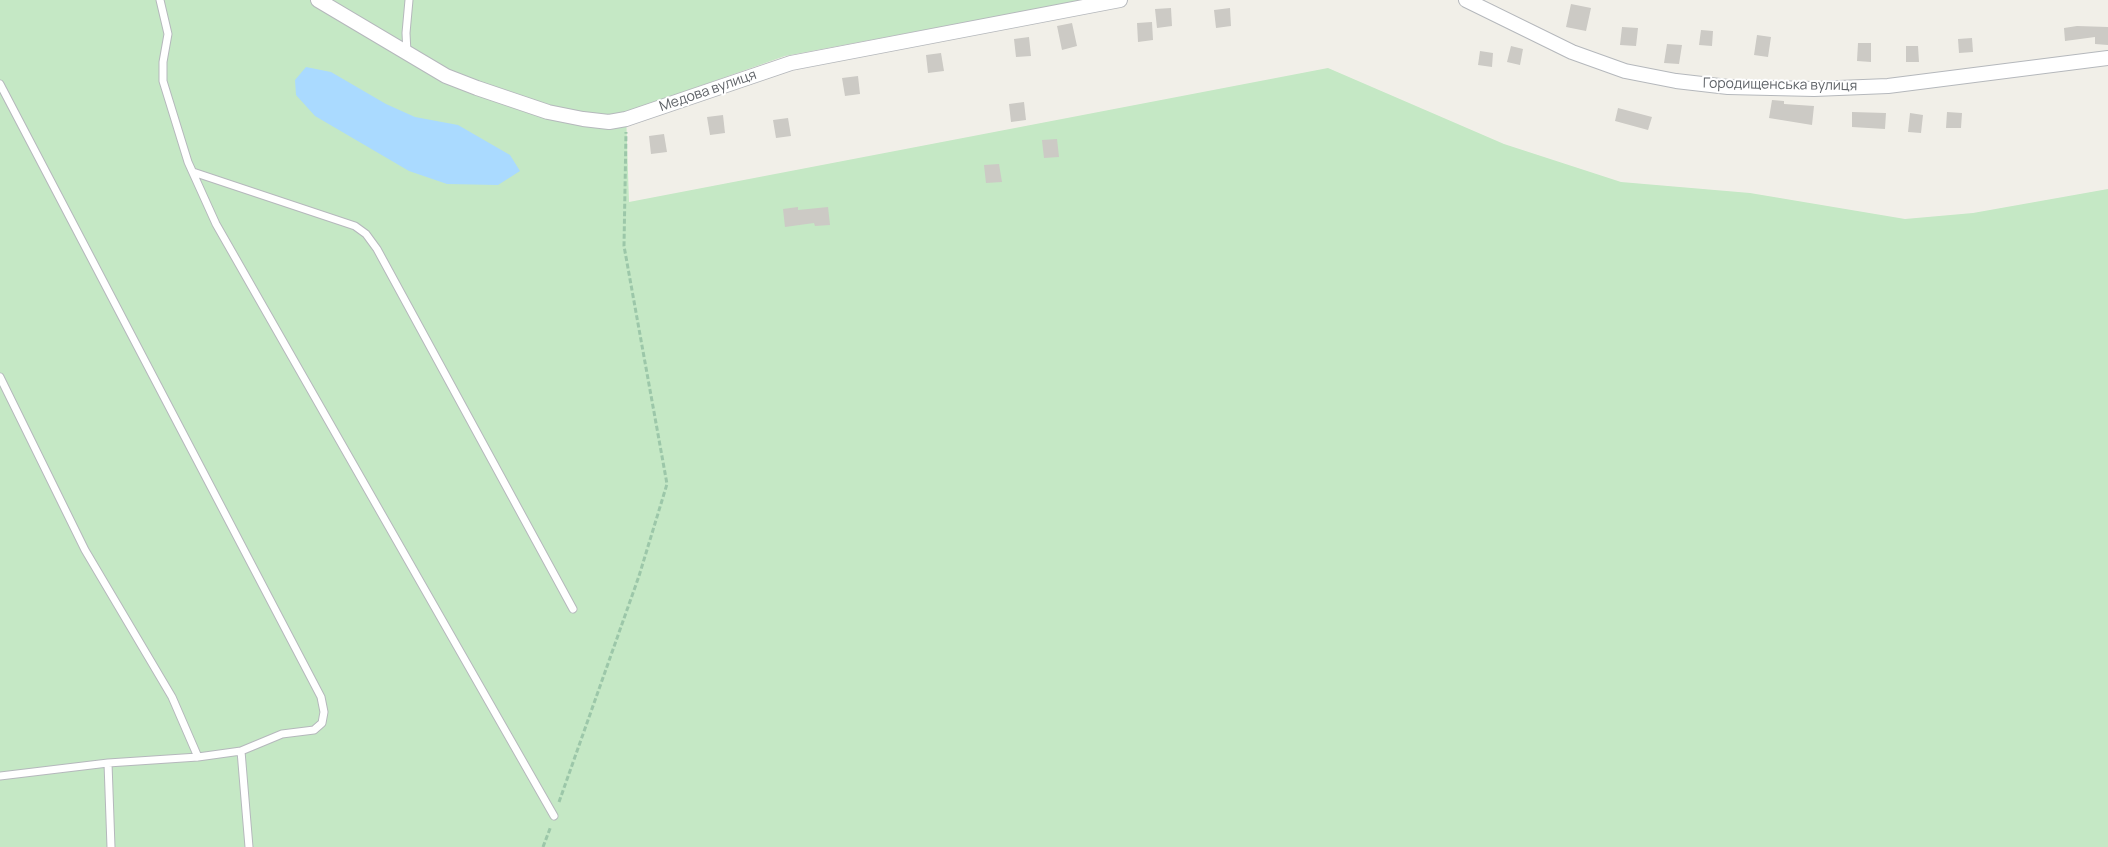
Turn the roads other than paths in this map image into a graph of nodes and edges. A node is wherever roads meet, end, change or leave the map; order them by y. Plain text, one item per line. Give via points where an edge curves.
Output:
1 (160, 0) edge
2 (318, 0) edge
3 (409, 0) edge
4 (1120, 0) edge
5 (1466, 0) edge
6 (407, 54) junction
7 (2108, 58) edge
8 (0, 84) edge
9 (193, 172) junction
10 (0, 377) edge
11 (573, 608) dead end
12 (241, 751) junction
13 (198, 757) junction
14 (108, 763) junction
15 (0, 776) edge
16 (554, 816) road end
17 (111, 847) edge
18 (249, 847) edge

1 - 9 lane via 168,34 163,81
2 - 6 street, Медова вулиця
3 - 6 lane
4 - 6 street, Медова вулиця via 791,63 610,122 548,112 446,76
5 - 7 street, Городищенська вулиця via 1572,52 1625,71 1728,87 1814,89 1888,86
8 - 12 lane via 321,697 322,723 314,730 282,734
9 - 11 lane via 355,226 366,234
9 - 16 lane via 216,224
10 - 13 lane via 85,550 172,697
12 - 13 lane
12 - 18 lane
13 - 14 lane
14 - 15 lane
14 - 17 lane

